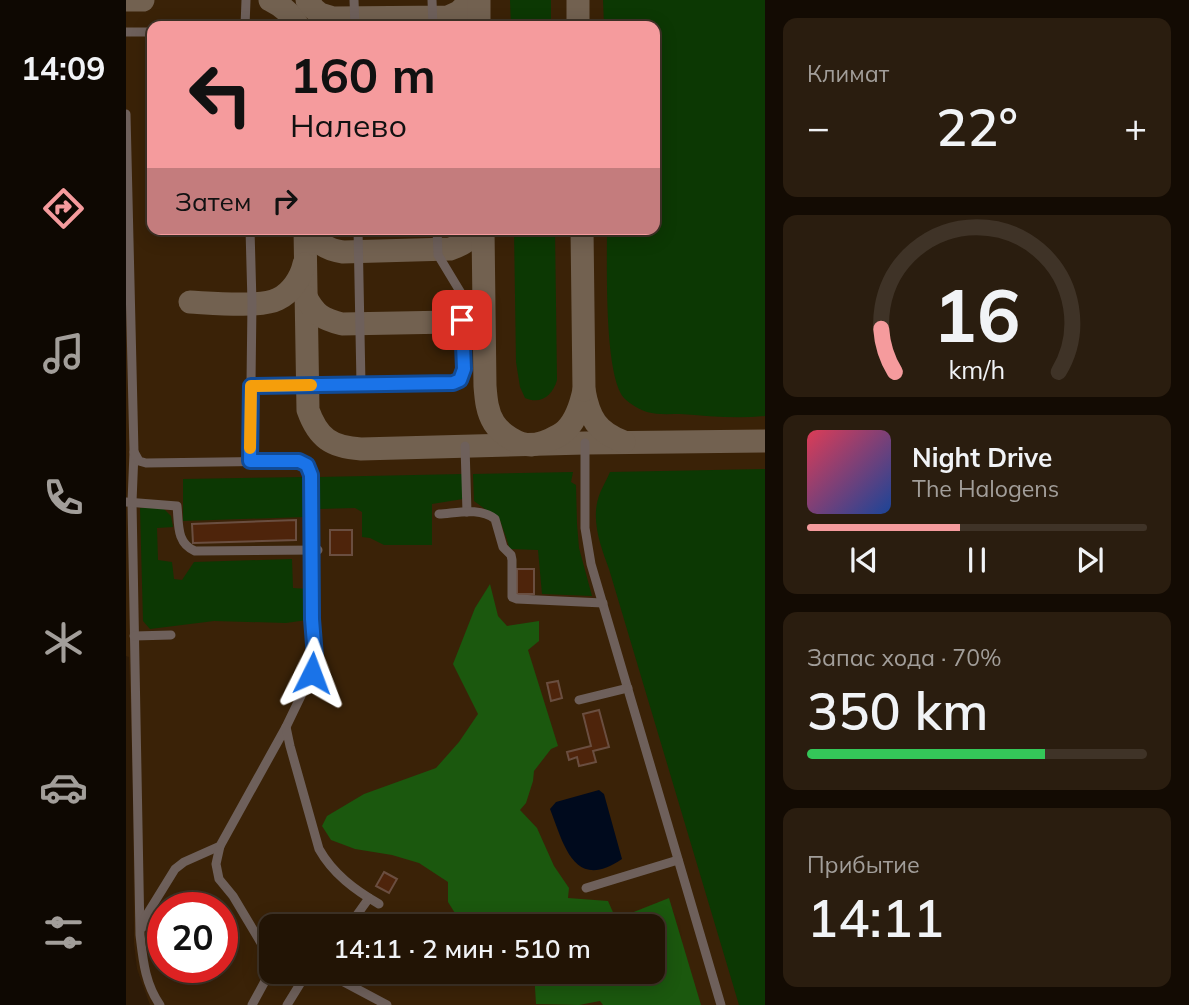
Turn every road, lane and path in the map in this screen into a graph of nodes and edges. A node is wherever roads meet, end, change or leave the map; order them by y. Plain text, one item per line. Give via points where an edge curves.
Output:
1 (246, 0) edge
2 (355, 0) edge
3 (432, 0) edge
4 (245, 21) edge
5 (355, 21) edge
6 (433, 21) edge
7 (147, 32) edge
8 (126, 33) edge
9 (126, 114) edge
10 (128, 235) edge
11 (250, 235) edge
12 (358, 235) edge
13 (437, 235) edge
14 (360, 384) junction
15 (251, 386) junction
16 (585, 443) dead end
17 (465, 446) dead end
18 (131, 457) edge
19 (250, 461) junction
20 (129, 502) edge
21 (467, 512) junction
22 (439, 514) dead end
23 (315, 550) junction
24 (603, 603) junction
25 (172, 635) dead end
26 (134, 636) junction
27 (628, 688) junction
28 (579, 699) dead end
29 (286, 727) junction
30 (220, 846) junction
31 (678, 860) junction
32 (586, 888) dead end
33 (369, 898) junction
34 (379, 904) dead end
35 (358, 914) edge
36 (140, 935) junction
37 (259, 940) edge
38 (263, 984) edge
39 (300, 984) edge
40 (347, 984) edge
41 (160, 1005) edge
42 (252, 1005) edge
43 (287, 1005) edge
44 (386, 1005) edge
45 (721, 1005) edge

1 - 4 lane
2 - 5 lane
3 - 6 lane
7 - 8 lane
9 - 10 lane
10 - 18 lane
11 - 15 lane
12 - 14 lane
13 - 14 lane via 438,255 461,293 463,375 453,383
14 - 15 lane
15 - 19 lane
16 - 24 lane via 586,536
17 - 21 lane
18 - 19 lane via 146,463
18 - 20 lane
19 - 23 lane via 307,465
20 - 23 lane via 177,506 181,541 195,551
20 - 26 lane
21 - 22 lane
21 - 24 lane via 495,519 512,560 512,597
23 - 29 lane via 315,657
24 - 27 lane
25 - 26 lane
26 - 36 lane
27 - 28 lane
27 - 31 lane
29 - 30 lane
29 - 33 lane via 319,849 337,874
30 - 36 lane via 175,869 146,916
30 - 37 lane via 219,879
31 - 32 lane
31 - 45 lane
33 - 34 lane
33 - 35 lane
36 - 41 lane via 144,969
38 - 42 lane
39 - 43 lane
40 - 44 lane

